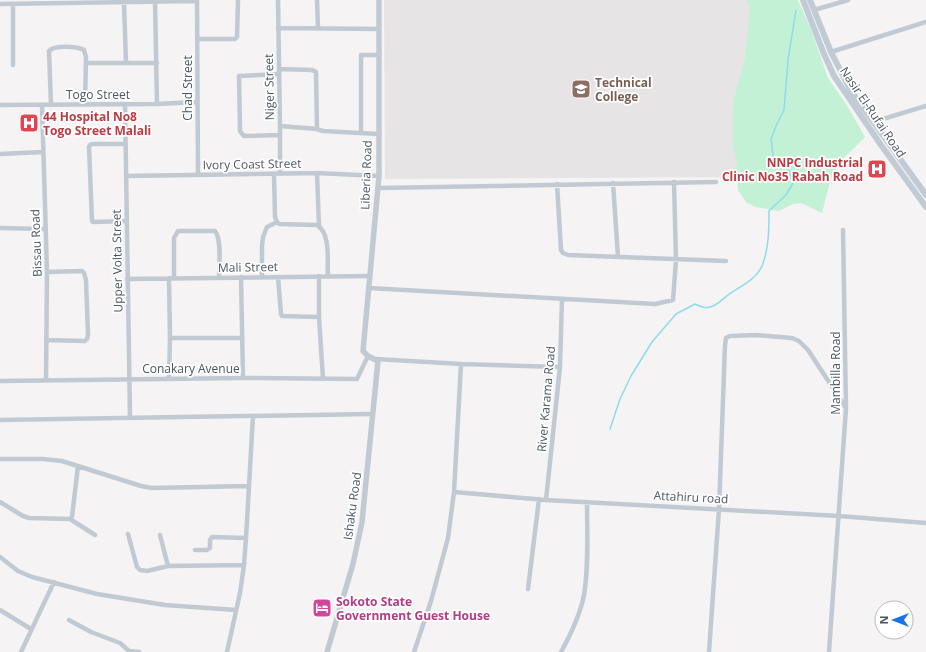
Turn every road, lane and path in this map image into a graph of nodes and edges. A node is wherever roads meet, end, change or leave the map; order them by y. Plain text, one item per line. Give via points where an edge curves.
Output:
1 (238, 0) edge
2 (278, 0) edge
3 (317, 0) edge
4 (379, 0) edge
5 (803, 0) edge
6 (810, 0) edge
7 (848, 0) edge
8 (155, 1) edge
9 (197, 1) edge
10 (124, 3) junction
11 (0, 4) edge
12 (12, 4) junction
13 (814, 10) junction
14 (926, 22) edge
15 (278, 28) junction
16 (318, 28) junction
17 (379, 29) junction
18 (197, 39) junction
19 (831, 52) junction
20 (379, 55) junction
21 (126, 63) junction
22 (157, 63) junction
23 (86, 64) junction
24 (13, 65) dead end
25 (279, 71) junction
26 (197, 102) junction
27 (85, 104) junction
28 (125, 104) junction
29 (158, 104) junction
30 (0, 105) edge
31 (42, 105) junction
32 (51, 105) junction
33 (926, 106) edge
34 (873, 122) junction
35 (280, 126) junction
36 (317, 129) junction
37 (361, 132) junction
38 (378, 134) junction
39 (280, 135) junction
40 (125, 144) junction
41 (43, 152) junction
42 (0, 154) edge
43 (317, 173) junction
44 (274, 174) junction
45 (280, 174) junction
46 (198, 175) junction
47 (126, 176) junction
48 (379, 176) junction
49 (674, 182) junction
50 (716, 182) dead end
51 (557, 184) junction
52 (613, 184) junction
53 (378, 188) junction
54 (924, 189) edge
55 (926, 195) edge
56 (926, 207) edge
57 (127, 221) junction
58 (277, 222) junction
59 (319, 227) junction
60 (0, 228) edge
61 (45, 229) junction
62 (843, 230) dead end
63 (618, 257) junction
64 (676, 260) junction
65 (726, 261) dead end
66 (47, 272) junction
67 (262, 276) junction
68 (319, 276) junction
69 (328, 276) junction
70 (370, 276) junction
71 (241, 277) junction
72 (278, 277) junction
73 (172, 278) junction
74 (219, 278) junction
75 (128, 279) junction
76 (368, 288) junction
77 (562, 299) junction
78 (319, 317) junction
79 (170, 338) junction
80 (242, 338) junction
81 (47, 340) junction
82 (368, 356) junction
83 (376, 359) junction
84 (461, 364) junction
85 (560, 367) junction
86 (169, 378) junction
87 (243, 378) junction
88 (130, 379) junction
89 (324, 379) junction
90 (46, 380) junction
91 (0, 381) edge
92 (846, 408) junction
93 (372, 414) junction
94 (252, 416) junction
95 (130, 417) junction
96 (0, 420) edge
97 (0, 459) edge
98 (78, 466) junction
99 (249, 486) junction
100 (454, 492) junction
101 (539, 499) junction
102 (546, 500) junction
103 (0, 502) edge
104 (587, 502) junction
105 (719, 509) junction
106 (839, 516) junction
107 (70, 519) junction
108 (926, 523) edge
109 (128, 534) dead end
110 (95, 535) dead end
111 (160, 536) dead end
112 (246, 538) junction
113 (195, 550) dead end
114 (0, 557) edge
115 (244, 565) junction
116 (168, 566) junction
117 (54, 582) junction
118 (528, 589) dead end
119 (0, 610) edge
120 (236, 610) junction
121 (69, 620) dead end
122 (31, 629) junction
123 (124, 647) junction
124 (21, 652) edge
125 (122, 652) edge
126 (139, 652) edge
127 (227, 652) edge
128 (327, 652) edge
129 (414, 652) edge
130 (561, 652) edge
131 (709, 652) edge
132 (829, 652) edge

1 - 18 street via 238,35 235,39
2 - 15 street, Niger Street
3 - 16 street
4 - 17 street, Liberia Road
5 - 56 main road, Nasir El-Rufai Road via 834,76 880,145
6 - 13 main road, Nasir El-Rufai Road
7 - 13 street
8 - 9 street
8 - 10 street
8 - 22 street
9 - 18 street, Chad Street
10 - 12 street
10 - 21 street
11 - 12 street
12 - 24 street
13 - 19 main road, Nasir El-Rufai Road
14 - 19 street
15 - 16 street
15 - 25 street, Niger Street
16 - 17 street
17 - 20 street, Liberia Road
18 - 26 street, Chad Street
19 - 34 main road, Nasir El-Rufai Road via 851,91
20 - 37 street via 361,55
20 - 38 street, Liberia Road
21 - 22 street
21 - 23 street
22 - 29 street
23 - 27 street
23 - 32 street via 84,50 80,47 51,48
25 - 35 street, Niger Street
25 - 36 street via 316,72
25 - 39 street via 239,76 240,131 244,136
26 - 29 street, Togo Street
26 - 46 street, Chad Street
27 - 28 street, Togo Street
27 - 32 street, Togo Street
28 - 29 street, Togo Street
28 - 40 street, Upper Volta Street
30 - 31 street, Togo Street
31 - 32 street, Togo Street
31 - 41 street, Bissau Road
33 - 34 street
34 - 54 main road, Nasir El-Rufai Road
35 - 36 street
35 - 39 street, Niger Street
36 - 37 street
37 - 38 street
38 - 48 street, Liberia Road
39 - 45 street, Niger Street
40 - 47 street, Upper Volta Street
40 - 57 street via 90,145 92,221
41 - 42 street
41 - 61 street, Bissau Road
43 - 45 street, Ivory Coast Street
43 - 48 street, Ivory Coast Street
43 - 59 street
44 - 45 street, Ivory Coast Street
44 - 46 street, Ivory Coast Street
44 - 58 street
46 - 47 street, Ivory Coast Street
47 - 57 street, Upper Volta Street
48 - 53 street, Liberia Road
49 - 50 street
49 - 52 street
49 - 64 street
51 - 52 street
51 - 53 street
51 - 63 street via 563,253
52 - 63 street
53 - 70 street, Liberia Road
54 - 55 main road, Nasir El-Rufai Road
57 - 75 street, Upper Volta Street
58 - 59 street
58 - 67 street via 267,227 262,237
59 - 69 street via 325,233
60 - 61 street
61 - 66 street, Bissau Road
62 - 92 street, Mambilla Road
63 - 64 street
64 - 65 street
64 - 77 street via 673,300 655,304
66 - 81 street, Bissau Road
66 - 81 street via 84,273 88,335 85,341
67 - 71 street, Mali Street
67 - 72 street, Mali Street
68 - 69 street, Mali Street
68 - 72 street, Mali Street
68 - 78 street
69 - 70 street, Mali Street
70 - 76 street, Liberia Road
71 - 74 street, Mali Street
71 - 80 street
72 - 78 street via 282,316
73 - 74 street, Mali Street
73 - 74 street via 174,238 178,231 183,230 217,233
73 - 75 street, Mali Street
73 - 79 street
75 - 88 street, Upper Volta Street
76 - 77 street
76 - 82 street, Liberia Road via 363,351
77 - 85 street, River Karama Road
78 - 89 street
79 - 80 street
79 - 86 street
80 - 87 street
81 - 90 street, Bissau Road
82 - 83 street
82 - 89 street, Conakary Avenue via 357,379
83 - 84 street
83 - 93 street, Ishaku Road via 378,361
84 - 85 street
84 - 100 street
85 - 102 street, River Karama Road
86 - 87 street, Conakary Avenue
86 - 88 street, Conakary Avenue
87 - 89 street, Conakary Avenue
88 - 90 street, Conakary Avenue
88 - 95 street, Upper Volta Street
90 - 91 street, Conakary Avenue
92 - 105 street via 800,341 756,335 726,338
92 - 106 street, Mambilla Road
93 - 94 street
93 - 128 street, Ishaku Road via 362,522 353,564
94 - 95 street
94 - 99 street
95 - 96 street
97 - 98 street via 43,459
98 - 99 street via 152,488
98 - 107 street
99 - 112 street
100 - 101 street, Attahiru road
100 - 129 street via 443,559
101 - 102 street, Attahiru road
101 - 118 street
102 - 104 street, Attahiru road
103 - 107 street via 29,518
104 - 105 street, Attahiru road
104 - 130 street via 584,595 573,630
105 - 106 street, Attahiru road
105 - 131 street
106 - 108 street, Attahiru road
106 - 132 street, Mambilla Road
107 - 110 street
109 - 116 street via 140,570
111 - 116 street
112 - 113 street via 212,538 210,548
112 - 115 street
114 - 117 street via 18,571
115 - 116 street
115 - 120 street
117 - 120 street via 97,594 135,600
117 - 122 street
119 - 122 street
120 - 127 street
121 - 123 street
122 - 124 street
123 - 125 street
123 - 126 street via 129,651

